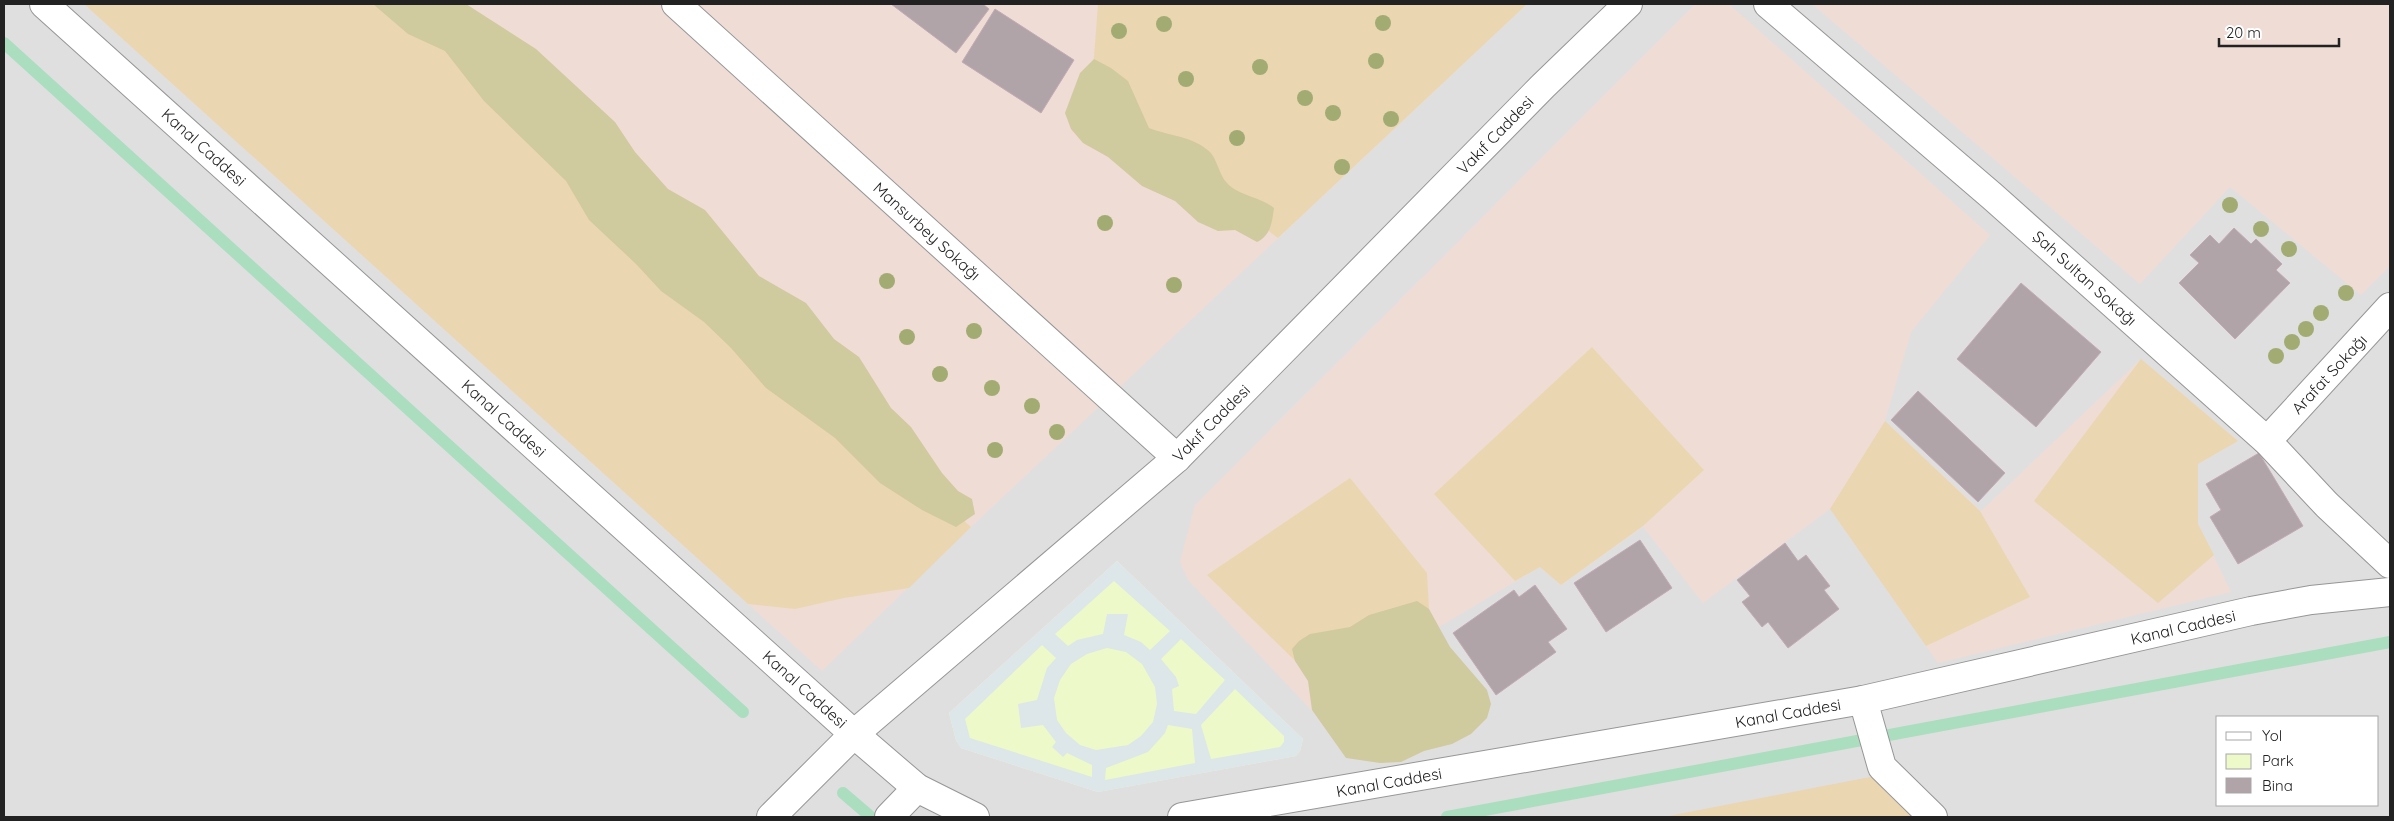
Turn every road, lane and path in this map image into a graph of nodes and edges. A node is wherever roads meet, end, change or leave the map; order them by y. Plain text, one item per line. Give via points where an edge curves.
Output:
1 (44, 4) edge
2 (676, 4) edge
3 (1628, 4) edge
4 (1768, 4) edge
5 (2390, 308) edge
6 (2267, 441) junction
7 (1178, 458) junction
8 (2390, 564) edge
9 (2390, 592) edge
10 (1863, 700) junction
11 (854, 734) junction
12 (917, 788) junction
13 (770, 817) edge
14 (889, 817) edge
15 (976, 817) edge
16 (1182, 817) edge
17 (1933, 817) edge

1 - 11 street, Kanal Caddesi
2 - 7 street, Mansurbey Sokağı
3 - 7 street, Vakıf Caddesi via 1536,93
4 - 6 street, Şah Sultan Sokağı via 1992,196
5 - 6 street, Arafat Sokağı
6 - 8 street, Şah Sultan Sokağı via 2327,505
7 - 11 street, Vakıf Caddesi
9 - 10 street, Kanal Caddesi via 2311,600 2251,612
10 - 16 street, Kanal Caddesi
10 - 17 street via 1882,767
11 - 12 street, Kanal Caddesi
11 - 13 street, Vakıf Caddesi
12 - 14 street
12 - 15 street, Kanal Caddesi

